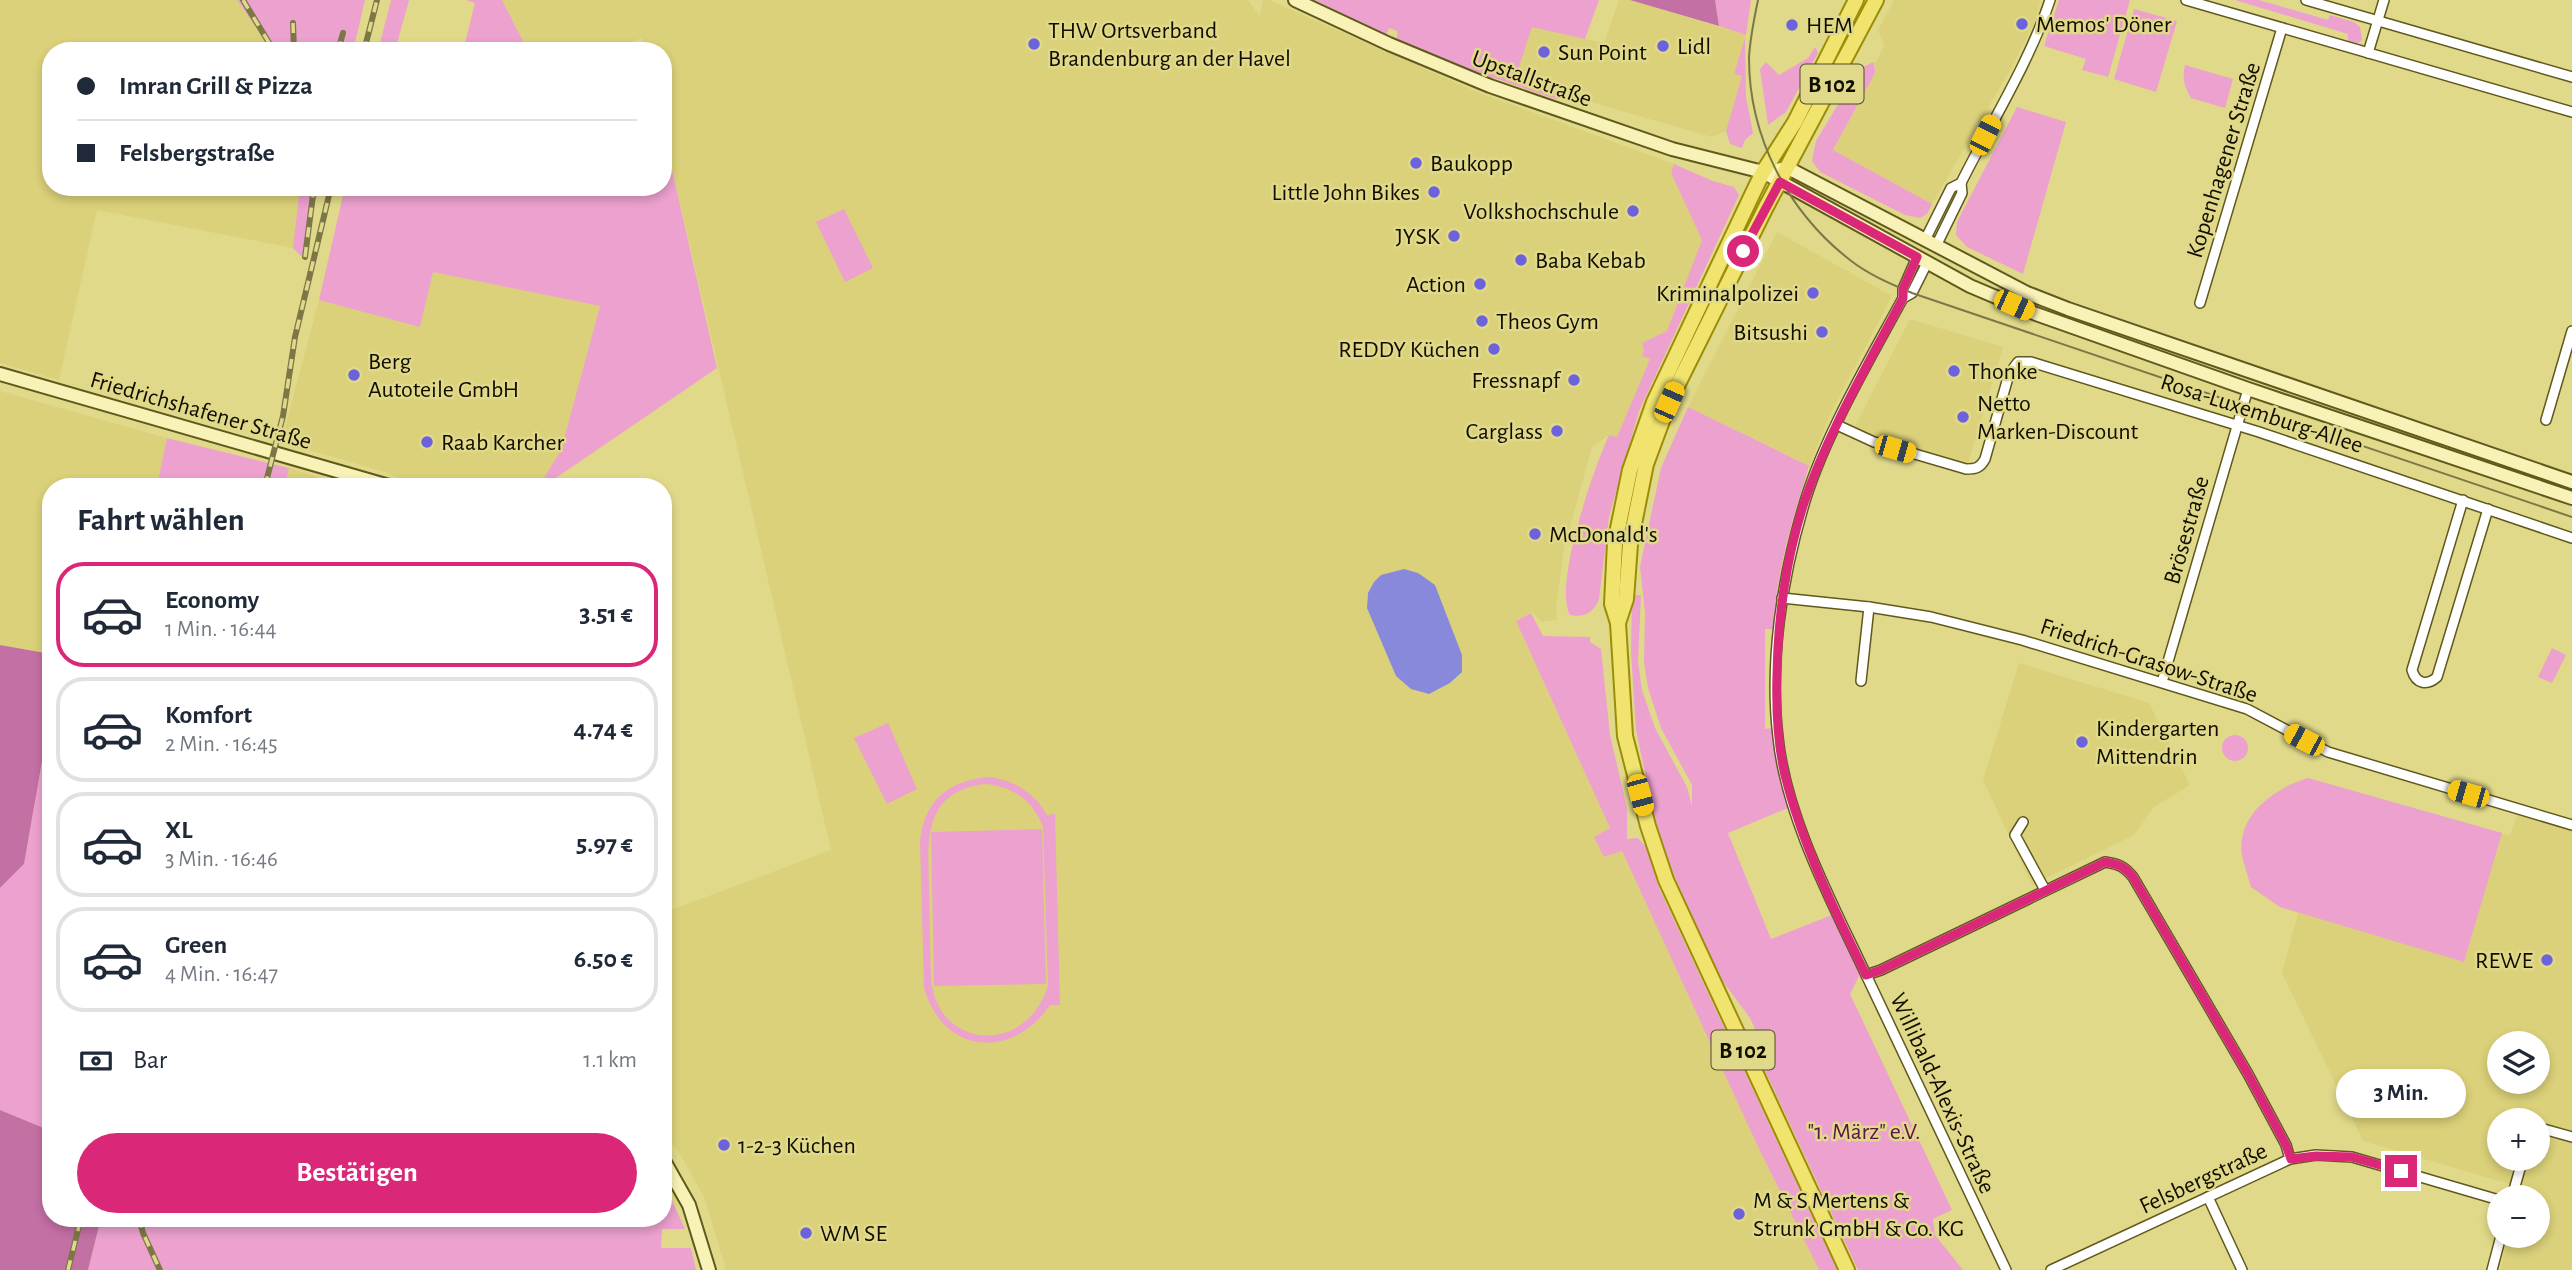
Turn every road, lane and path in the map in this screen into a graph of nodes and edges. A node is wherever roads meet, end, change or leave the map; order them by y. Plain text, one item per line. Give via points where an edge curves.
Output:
1 (1295, 0) edge
2 (1856, 0) edge
3 (1876, 0) edge
4 (2050, 0) edge
5 (2186, 0) edge
6 (2306, 0) edge
7 (2384, 0) edge
8 (2378, 21) junction
9 (2282, 27) junction
10 (2368, 53) junction
11 (2572, 77) edge
12 (2572, 112) edge
13 (1788, 168) junction
14 (1763, 172) junction
15 (1780, 182) junction
16 (1930, 243) junction
17 (1922, 260) junction
18 (2200, 303) dead end
19 (2572, 331) edge
20 (2254, 372) junction
21 (0, 374) edge
22 (2248, 389) junction
23 (2546, 420) dead end
24 (1837, 425) junction
25 (2236, 425) junction
26 (361, 478) edge
27 (2572, 482) edge
28 (2572, 498) edge
29 (2463, 500) junction
30 (2488, 509) junction
31 (2572, 538) edge
32 (1782, 598) junction
33 (1869, 607) junction
34 (1618, 623) junction
35 (1861, 681) dead end
36 (2162, 682) junction
37 (2023, 822) dead end
38 (2572, 825) edge
39 (2045, 890) junction
40 (1866, 975) junction
41 (2550, 1131) edge
42 (2572, 1137) edge
43 (2291, 1159) junction
44 (672, 1175) edge
45 (2487, 1196) edge
46 (2208, 1197) junction
47 (2498, 1248) edge
48 (709, 1270) edge
49 (1847, 1270) edge
50 (2006, 1270) edge
51 (2051, 1270) edge
52 (2242, 1270) edge
53 (2492, 1270) edge

1 - 14 street, Upstallstraße via 1490,86 1672,149
2 - 14 main road, B 102 via 1795,122
3 - 13 main road, B 102
4 - 16 street via 1961,183 1951,188
5 - 9 street
6 - 8 street
7 - 8 street
8 - 10 street
8 - 11 street
9 - 10 street
9 - 18 street, Kopenhagener Straße
10 - 12 street
13 - 14 street, Upstallstraße
13 - 15 main road, B 102
13 - 16 street, Rosa-Luxemburg-Allee
14 - 15 street, Upstallstraße
14 - 34 main road, B 102 via 1654,402 1630,470 1612,577
15 - 17 street, Rosa-Luxemburg-Allee
15 - 34 main road, B 102 via 1687,363 1655,439 1636,509 1626,599
16 - 17 street
16 - 20 street, Rosa-Luxemburg-Allee via 2057,305
17 - 22 street, Rosa-Luxemburg-Allee via 2036,314
17 - 24 street, Willibald-Alexis-Straße via 1903,289 1903,298
19 - 23 street
20 - 22 street, Rosa-Luxemburg-Allee
20 - 27 street, Rosa-Luxemburg-Allee
21 - 26 street, Friedrichshafener Straße
22 - 25 street, Brösestraße
22 - 28 street, Rosa-Luxemburg-Allee
24 - 25 street, Rosa-Luxemburg-Allee via 1874,442 1975,469 1985,459 2010,374 2018,362 2031,362
24 - 32 street, Willibald-Alexis-Straße via 1804,505
25 - 29 street, Rosa-Luxemburg-Allee
25 - 36 street, Brösestraße
29 - 30 street, Rosa-Luxemburg-Allee
29 - 30 street via 2412,670 2423,683 2437,677
30 - 31 street, Rosa-Luxemburg-Allee
32 - 33 street, Friedrich-Grasow-Straße
32 - 40 street, Willibald-Alexis-Straße via 1776,707 1784,773 1808,845
33 - 35 street
33 - 36 street, Friedrich-Grasow-Straße via 1966,624
34 - 49 main road, B 102 via 1625,736 1666,880
36 - 38 street, Friedrich-Grasow-Straße via 2247,709 2328,752
37 - 39 street via 2015,835
39 - 40 street
39 - 43 street via 2105,862 2126,868 2248,1074
40 - 50 street, Willibald-Alexis-Straße
41 - 42 street
43 - 45 street, Felsbergstraße via 2352,1157
43 - 46 street, Felsbergstraße
44 - 48 street via 689,1205
46 - 51 street, Felsbergstraße
46 - 52 street
47 - 53 street

